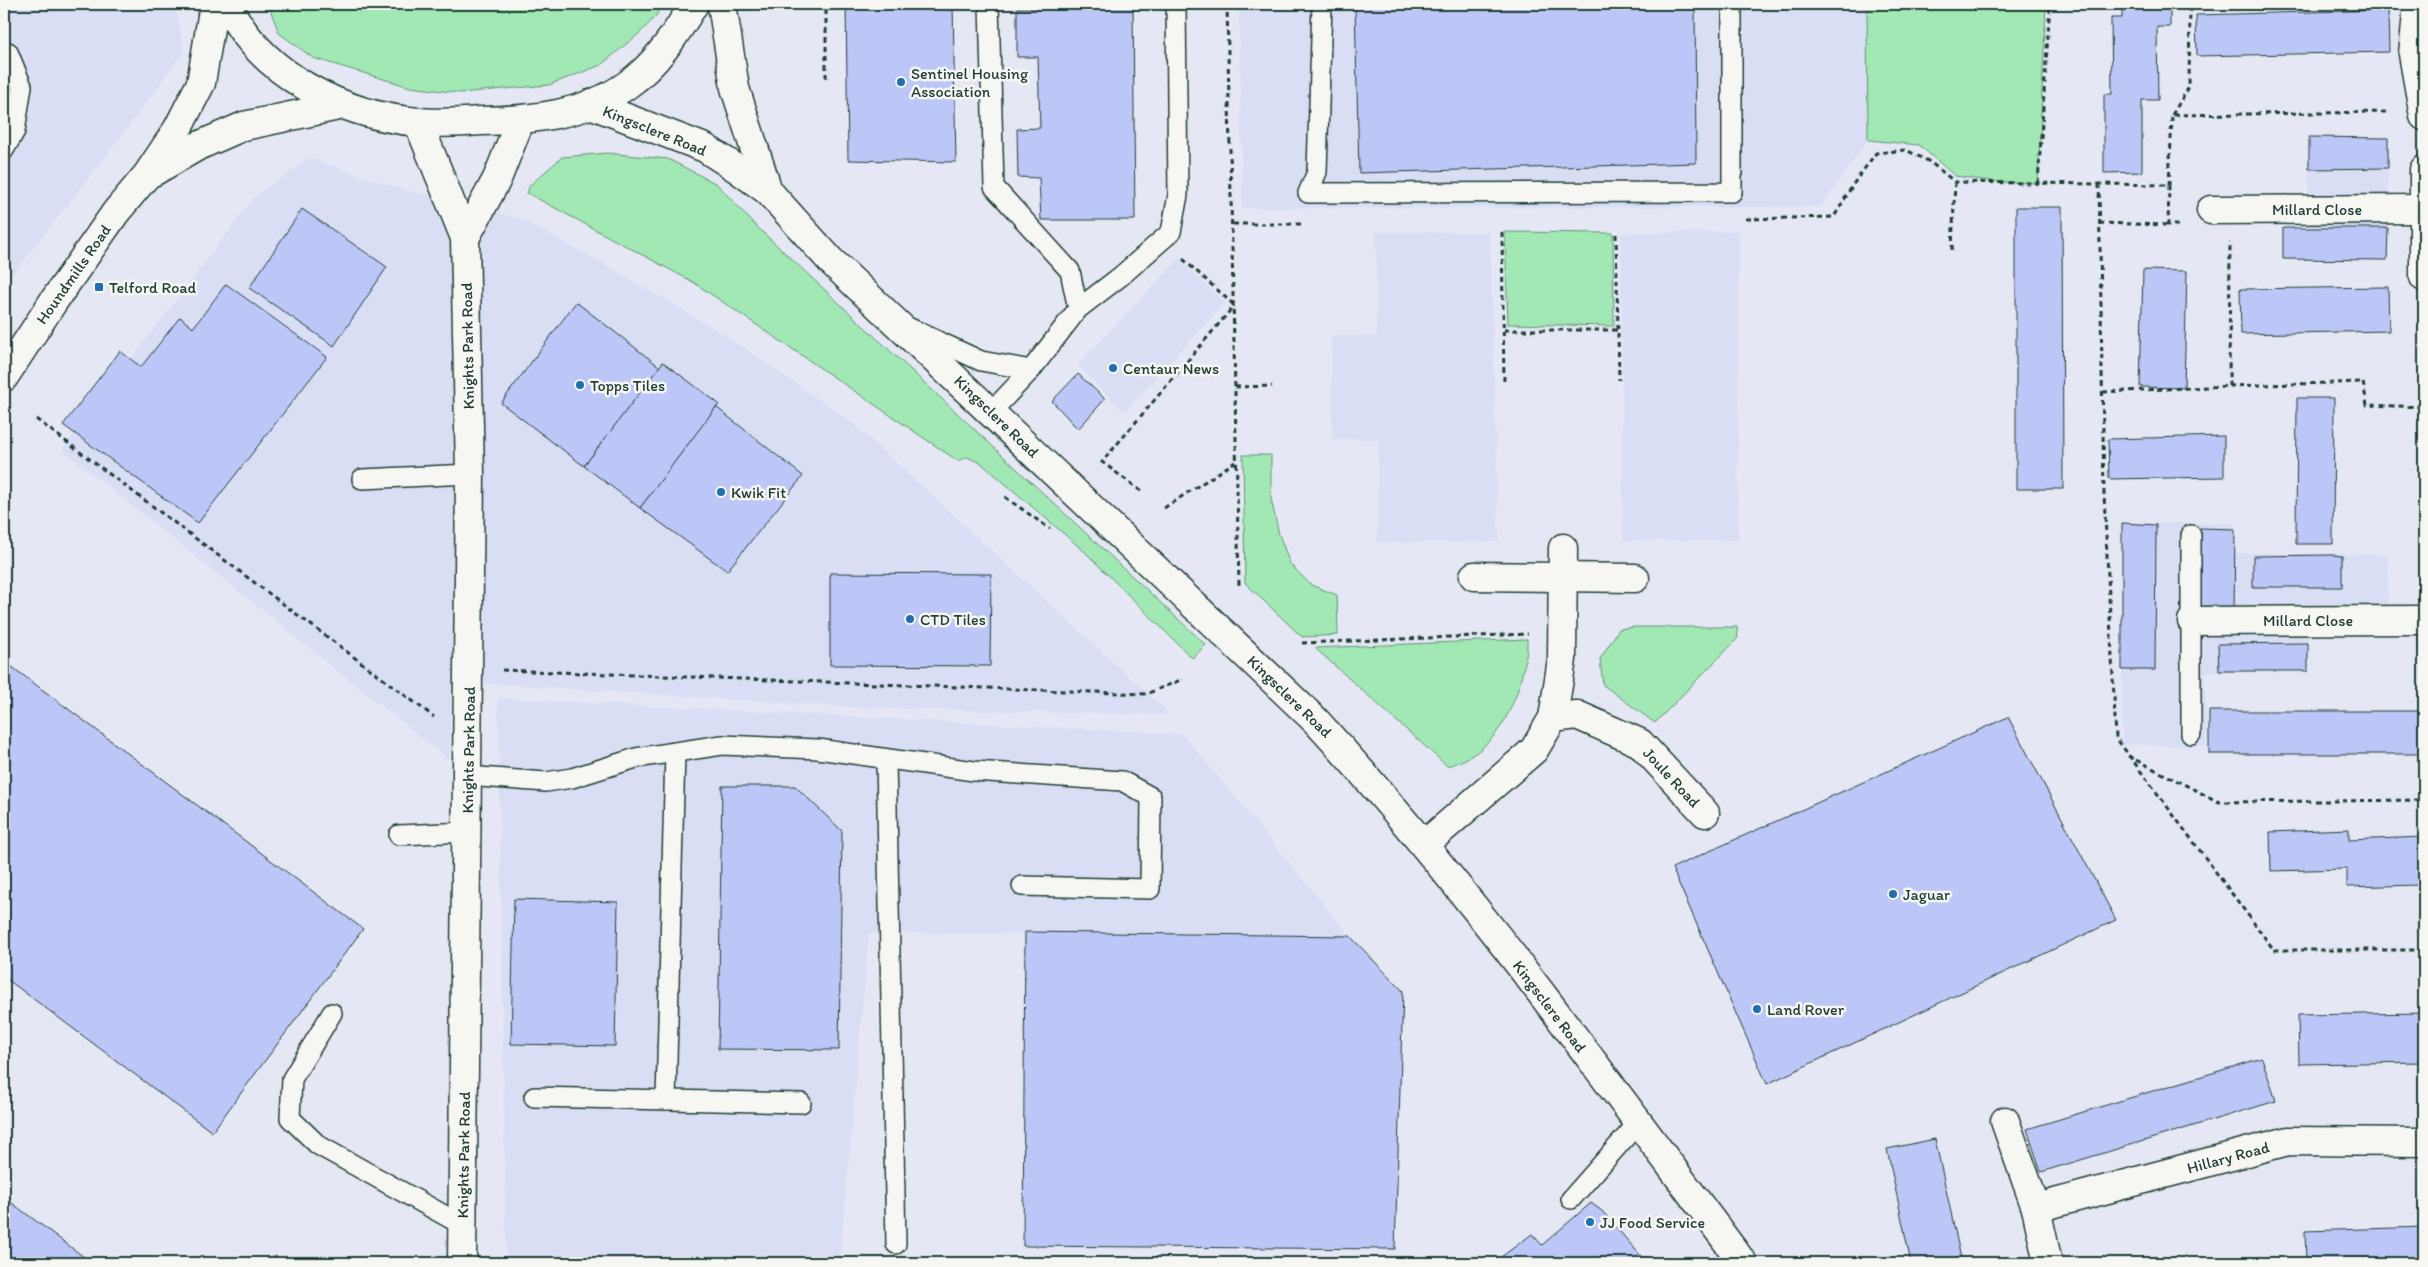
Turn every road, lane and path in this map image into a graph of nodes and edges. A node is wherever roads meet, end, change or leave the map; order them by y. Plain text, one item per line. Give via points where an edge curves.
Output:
1 (214, 4) edge
2 (227, 4) edge
3 (694, 4) edge
4 (722, 4) edge
5 (826, 4) edge
6 (990, 4) edge
7 (1176, 4) edge
8 (1227, 4) edge
9 (1322, 4) edge
10 (1732, 4) edge
11 (2050, 4) edge
12 (2190, 4) edge
13 (2418, 4) edge
14 (8, 52) dead end
15 (2418, 55) edge
16 (826, 78) dead end
17 (590, 104) junction
18 (343, 105) junction
19 (2396, 112) dead end
20 (2172, 115) junction
21 (2424, 116) edge
22 (520, 120) junction
23 (418, 122) junction
24 (4, 150) edge
25 (2424, 170) edge
26 (147, 175) junction
27 (1955, 182) dead end
28 (2038, 183) dead end
29 (2169, 185) dead end
30 (768, 191) junction
31 (2423, 208) edge
32 (2211, 210) joint
33 (2099, 224) dead end
34 (2168, 225) dead end
35 (1502, 232) dead end
36 (1616, 234) dead end
37 (465, 238) junction
38 (1163, 240) junction
39 (1952, 250) dead end
40 (2424, 277) edge
41 (1234, 306) junction
42 (1078, 310) junction
43 (898, 322) junction
44 (1504, 330) junction
45 (1618, 330) junction
46 (1031, 370) junction
47 (4, 377) edge
48 (1619, 380) dead end
49 (1504, 383) dead end
50 (1272, 386) dead end
51 (2229, 386) junction
52 (1235, 387) junction
53 (2103, 392) dead end
54 (2424, 407) edge
55 (992, 411) junction
56 (36, 419) dead end
57 (1236, 462) junction
58 (470, 474) junction
59 (362, 479) dead end
60 (1141, 492) dead end
61 (1005, 497) dead end
62 (1164, 508) dead end
63 (1050, 529) dead end
64 (2191, 535) dead end
65 (1563, 548) dead end
66 (1474, 576) dead end
67 (1562, 576) junction
68 (1635, 578) dead end
69 (1239, 586) dead end
70 (2424, 620) edge
71 (2192, 621) junction
72 (1528, 634) dead end
73 (1302, 643) dead end
74 (508, 670) dead end
75 (1183, 679) dead end
76 (434, 717) dead end
77 (1553, 718) junction
78 (2192, 734) dead end
79 (675, 752) junction
80 (2127, 756) dead end
81 (886, 759) junction
82 (467, 776) junction
83 (2424, 800) edge
84 (1705, 813) dead end
85 (467, 832) junction
86 (399, 835) dead end
87 (1424, 845) junction
88 (1022, 886) dead end
89 (332, 1012) dead end
90 (534, 1097) dead end
91 (666, 1100) junction
92 (801, 1103) dead end
93 (2005, 1121) dead end
94 (1638, 1123) junction
95 (2424, 1142) edge
96 (1572, 1199) dead end
97 (2036, 1208) junction
98 (462, 1225) junction
99 (896, 1244) dead end
100 (462, 1263) edge
101 (1743, 1263) edge
102 (2048, 1263) edge

1 - 26 street, Houndmills Road via 201,83 177,130
2 - 18 street via 238,26 266,56 314,92
3 - 17 street via 651,66 626,86
4 - 30 street, Kingsclere Road via 735,88
5 - 16 path
6 - 42 lane via 994,187 1070,271
7 - 38 lane via 1178,195 1171,232
8 - 41 path
9 - 10 lane via 1317,172 1308,193 1732,192
11 - 28 path
12 - 20 path via 2189,87
13 - 15 street
14 - 24 lane via 22,86 15,130
15 - 21 street
17 - 22 street via 560,114
17 - 30 street, Kingsclere Road via 705,148
18 - 23 street via 371,114
18 - 26 street, Houndmills Road via 244,126 198,146
19 - 20 path
20 - 29 path
22 - 23 street
22 - 37 street, Knights Park Road via 497,179
23 - 37 street, Knights Park Road
25 - 31 street
26 - 47 street, Houndmills Road via 116,212
27 - 39 path
30 - 43 street, Kingsclere Road via 831,261
31 - 32 street, Millard Close
31 - 40 street
32 - 51 path via 2210,226 2230,226
33 - 34 path
35 - 44 path
36 - 45 path
37 - 58 street, Knights Park Road
38 - 41 path
38 - 42 lane
41 - 52 path
41 - 60 path via 1102,462
42 - 46 lane
43 - 46 lane via 981,361
43 - 55 street, Kingsclere Road
44 - 45 path
44 - 49 path
45 - 48 path
46 - 55 lane
50 - 52 path
51 - 53 path
51 - 54 path via 2363,382 2367,405
52 - 57 path
55 - 87 street, Kingsclere Road via 1316,721 1379,789
56 - 76 path
57 - 62 path
57 - 69 path
58 - 59 lane
58 - 82 street, Knights Park Road
61 - 63 path
64 - 71 lane
65 - 67 street
66 - 67 street
67 - 68 street
67 - 77 street via 1562,659
70 - 71 street, Millard Close
71 - 78 lane
72 - 73 path
74 - 75 path via 1146,694
77 - 84 street, Joule Road via 1577,715 1640,743
77 - 87 street via 1534,750
79 - 81 lane via 722,745 818,749
79 - 82 lane via 636,758 572,778 546,782
79 - 91 lane
80 - 83 path via 2219,802
81 - 88 lane via 974,771 1122,781 1151,797 1150,889
81 - 99 lane
82 - 85 street, Knights Park Road
85 - 86 lane
85 - 98 street, Knights Park Road
87 - 94 street, Kingsclere Road
89 - 98 lane via 292,1079 290,1118 318,1145
90 - 91 lane
91 - 92 lane
93 - 97 street
94 - 96 lane
94 - 101 street, Kingsclere Road
95 - 97 street, Hillary Road via 2288,1141
97 - 102 street
98 - 100 street, Knights Park Road

